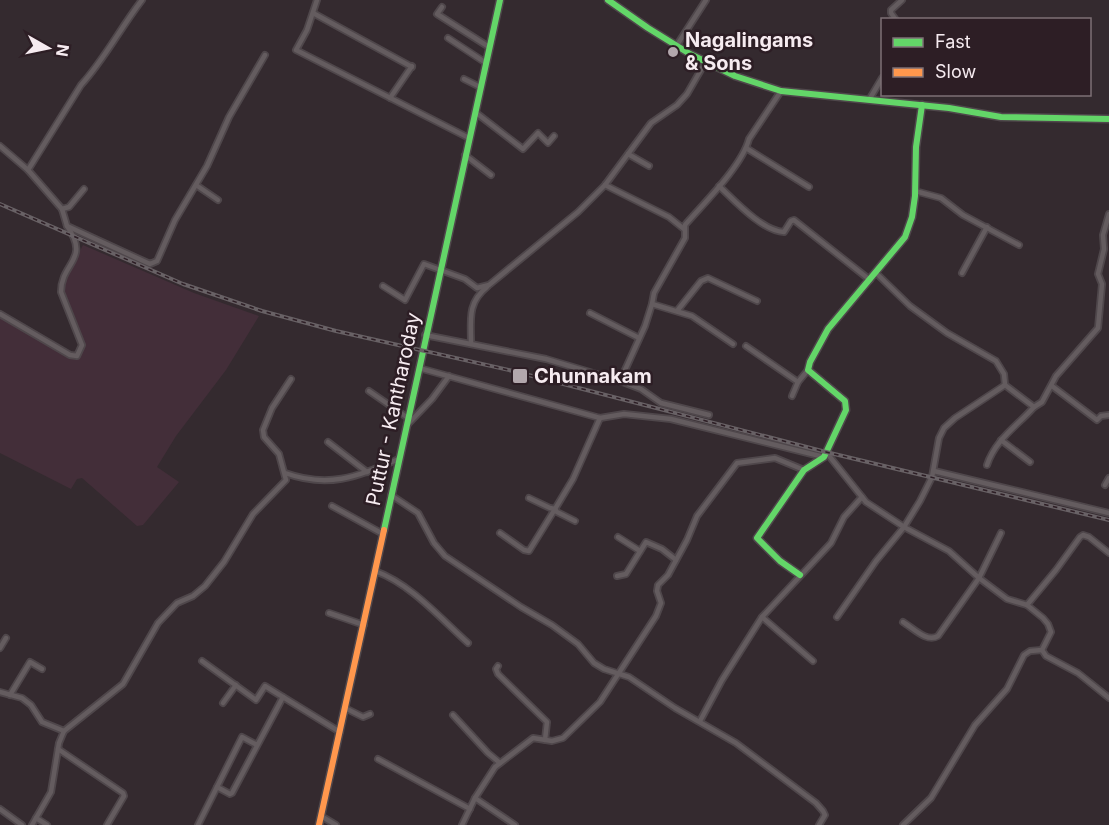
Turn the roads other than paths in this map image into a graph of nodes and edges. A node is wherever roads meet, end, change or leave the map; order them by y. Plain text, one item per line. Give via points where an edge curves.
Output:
1 (142, 0) edge
2 (317, 0) edge
3 (500, 0) edge
4 (608, 0) edge
5 (706, 0) edge
6 (902, 0) edge
7 (442, 7) dead end
8 (313, 13) junction
9 (895, 18) edge
10 (448, 38) dead end
11 (677, 45) junction
12 (489, 47) junction
13 (265, 55) dead end
14 (706, 61) junction
15 (486, 63) junction
16 (464, 79) dead end
17 (881, 80) edge
18 (480, 87) junction
19 (781, 91) junction
20 (390, 98) junction
21 (869, 99) junction
22 (922, 105) junction
23 (475, 112) junction
24 (1109, 119) edge
25 (555, 136) dead end
26 (469, 138) junction
27 (0, 146) edge
28 (746, 148) junction
29 (628, 154) junction
30 (465, 155) junction
31 (649, 166) dead end
32 (28, 170) junction
33 (491, 175) dead end
34 (196, 185) junction
35 (604, 185) junction
36 (719, 186) junction
37 (810, 187) dead end
38 (84, 189) dead end
39 (915, 191) junction
40 (218, 200) dead end
41 (62, 209) junction
42 (1109, 214) edge
43 (67, 226) junction
44 (987, 227) junction
45 (684, 229) junction
46 (1018, 245) dead end
47 (1107, 251) edge
48 (440, 270) junction
49 (876, 273) junction
50 (962, 273) dead end
51 (870, 280) junction
52 (489, 285) junction
53 (383, 286) dead end
54 (757, 301) dead end
55 (652, 304) junction
56 (678, 311) junction
57 (590, 313) dead end
58 (0, 314) edge
59 (425, 335) junction
60 (639, 338) junction
61 (471, 344) junction
62 (733, 344) dead end
63 (746, 346) dead end
64 (419, 368) junction
65 (808, 370) junction
66 (449, 376) junction
67 (291, 379) dead end
68 (620, 381) junction
69 (798, 382) junction
70 (1005, 385) junction
71 (1052, 386) junction
72 (369, 391) dead end
73 (792, 396) dead end
74 (1034, 407) junction
75 (709, 415) dead end
76 (1109, 415) edge
77 (408, 418) junction
78 (600, 418) junction
79 (406, 426) junction
80 (1001, 440) junction
81 (328, 442) dead end
82 (825, 455) junction
83 (399, 459) junction
84 (1030, 462) dead end
85 (987, 465) dead end
86 (804, 470) junction
87 (934, 471) junction
88 (367, 472) junction
89 (285, 473) junction
90 (1109, 478) edge
91 (1105, 484) dead end
92 (390, 495) junction
93 (862, 497) junction
94 (529, 498) dead end
95 (332, 506) dead end
96 (555, 509) junction
97 (1109, 513) edge
98 (575, 521) dead end
99 (904, 527) junction
100 (1001, 533) dead end
101 (383, 534) junction
102 (500, 534) dead end
103 (618, 537) dead end
104 (640, 551) junction
105 (1109, 553) edge
106 (676, 560) junction
107 (375, 571) junction
108 (800, 575) junction
109 (617, 576) dead end
110 (979, 578) junction
111 (1027, 605) junction
112 (329, 613) dead end
113 (762, 617) junction
114 (837, 617) dead end
115 (903, 622) dead end
116 (364, 625) junction
117 (6, 638) dead end
118 (468, 643) dead end
119 (0, 648) edge
120 (1042, 650) junction
121 (202, 661) dead end
122 (813, 661) dead end
123 (498, 666) dead end
124 (42, 669) dead end
125 (619, 672) junction
126 (236, 685) junction
127 (0, 692) edge
128 (10, 695) junction
129 (283, 697) junction
130 (1109, 698) edge
131 (223, 703) dead end
132 (345, 708) junction
133 (370, 714) dead end
134 (453, 715) dead end
135 (700, 721) junction
136 (64, 731) junction
137 (340, 732) junction
138 (545, 740) junction
139 (257, 745) junction
140 (58, 749) junction
141 (378, 759) dead end
142 (500, 763) junction
143 (217, 787) junction
144 (475, 798) junction
145 (0, 809) edge
146 (470, 809) junction
147 (321, 816) junction
148 (36, 818) junction
149 (22, 825) edge
150 (32, 825) edge
151 (46, 825) edge
152 (107, 825) edge
153 (198, 825) edge
154 (319, 825) edge
155 (336, 825) edge
156 (462, 825) edge
157 (515, 825) edge
158 (819, 825) edge
159 (903, 825) edge

1 - 32 street via 81,85
2 - 8 street
3 - 12 main road, Puttur - Kantharoday
4 - 11 main road
5 - 11 street
6 - 9 street via 891,10
7 - 12 street via 437,14
8 - 20 street via 296,50
8 - 20 street via 412,67
10 - 15 street
11 - 14 main road
12 - 15 main road, Puttur - Kantharoday
13 - 34 street
14 - 19 main road via 755,85
14 - 29 street via 687,94 651,123
15 - 18 main road, Puttur - Kantharoday
16 - 18 street
17 - 21 street
18 - 23 main road, Puttur - Kantharoday
19 - 21 main road
19 - 28 street
20 - 26 street
21 - 22 main road
22 - 24 main road via 1001,117
22 - 39 main road
23 - 25 street via 523,149 538,133 548,143
23 - 26 main road, Puttur - Kantharoday
26 - 30 main road, Puttur - Kantharoday
27 - 32 street
28 - 36 street
28 - 37 street
29 - 31 street
29 - 35 street
30 - 33 street
30 - 48 main road, Puttur - Kantharoday
32 - 41 street
34 - 40 street
34 - 43 street via 157,261 150,264
35 - 45 street
35 - 52 street via 562,226
36 - 45 street
36 - 51 street via 767,226 784,232 794,220
38 - 41 street via 69,207
39 - 44 street via 941,198
39 - 49 main road via 908,231
41 - 43 street
42 - 47 street via 1103,236
43 - 58 street via 78,250 61,292 82,345 77,356
44 - 46 street
44 - 50 street
45 - 55 street via 685,238 654,293
47 - 71 street via 1098,274 1102,284 1098,328 1056,376
48 - 52 street via 477,288
48 - 53 street via 424,264 405,300
48 - 59 main road, Puttur - Kantharoday
49 - 51 main road
49 - 70 street via 946,333 996,361
51 - 65 main road via 828,329
52 - 61 street via 472,304
54 - 56 street via 708,278 701,281
55 - 56 street
55 - 60 street
56 - 62 street
57 - 60 street
59 - 61 street
59 - 64 main road, Puttur - Kantharoday
60 - 68 street
61 - 68 street via 546,359
63 - 69 street
64 - 66 street
64 - 77 main road, Puttur - Kantharoday
65 - 69 street
65 - 82 main road via 846,404
66 - 78 street
66 - 79 street
67 - 89 street via 263,430 264,437 279,454
68 - 75 street via 661,403
69 - 73 street
70 - 74 street
70 - 87 street via 944,428
71 - 74 street
71 - 76 street via 1097,420
72 - 77 street
74 - 80 street
77 - 79 main road, Puttur - Kantharoday
78 - 82 street via 624,414 671,420
78 - 96 street
79 - 83 main road, Puttur - Kantharoday
80 - 84 street
80 - 85 street
81 - 88 street
82 - 86 main road
82 - 93 street
83 - 88 street
83 - 92 main road, Puttur - Kantharoday
86 - 106 street via 775,458 737,464 698,516
86 - 108 main road via 757,538
87 - 97 street
87 - 99 street
88 - 89 street via 350,479 321,481
89 - 136 street via 286,480 253,514 206,586 177,603 158,623 123,684
90 - 91 street
92 - 101 main road, Puttur - Kantharoday
92 - 125 street via 418,513 445,556 552,625 578,644 594,663
93 - 99 street
93 - 108 street via 844,517 831,543
94 - 96 street
95 - 101 street
96 - 98 street
96 - 102 street via 529,551
99 - 110 street via 949,551
99 - 114 street
100 - 110 street
101 - 107 main road, Puttur - Kantharoday
103 - 104 street
104 - 106 street via 650,542
104 - 109 street via 626,574
105 - 111 street via 1082,536
106 - 125 street via 658,585 661,603 656,616
107 - 116 main road, Puttur - Kantharoday
107 - 118 street via 410,591
108 - 113 street
110 - 111 street via 1007,599
110 - 115 street via 933,639
111 - 120 street via 1048,624 1051,632
112 - 116 street
113 - 122 street
113 - 135 street
116 - 132 main road, Puttur - Kantharoday
117 - 119 street
120 - 130 street
120 - 159 street via 1024,656 1007,689 975,725 930,798
121 - 126 street
123 - 138 street via 498,674 547,722
124 - 128 street via 30,662
125 - 135 street
125 - 138 street via 600,702 563,738
126 - 129 street via 256,700 265,687
126 - 131 street
127 - 128 street
128 - 136 street via 32,705 42,722
129 - 137 street
129 - 139 street
132 - 133 street via 363,717
132 - 137 main road, Puttur - Kantharoday
134 - 142 street
135 - 158 street via 816,803 825,815
136 - 140 street
137 - 147 main road, Puttur - Kantharoday
138 - 142 street via 533,738
139 - 143 street via 232,793
139 - 143 street via 242,737
140 - 148 street via 51,792
140 - 152 street via 123,793
141 - 146 street
142 - 144 street
143 - 153 street
144 - 146 street
144 - 157 street
145 - 149 street
146 - 156 street
147 - 154 main road, Puttur - Kantharoday
147 - 155 street
148 - 150 street
148 - 151 street

